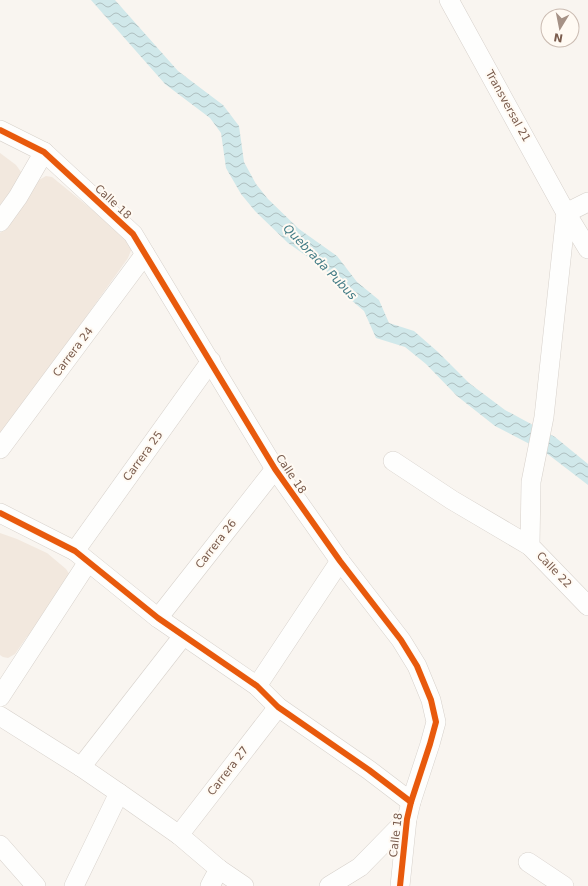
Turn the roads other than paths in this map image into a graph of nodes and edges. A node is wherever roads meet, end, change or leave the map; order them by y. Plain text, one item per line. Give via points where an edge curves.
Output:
1 (449, 0) edge
2 (0, 130) edge
3 (44, 152) junction
4 (588, 202) edge
5 (566, 213) junction
6 (0, 222) edge
7 (588, 249) edge
8 (145, 254) junction
9 (210, 361) junction
10 (0, 449) edge
11 (394, 461) dead end
12 (276, 469) junction
13 (0, 513) edge
14 (530, 546) junction
15 (81, 557) junction
16 (340, 561) junction
17 (588, 606) edge
18 (158, 618) junction
19 (183, 636) junction
20 (257, 686) junction
21 (0, 697) edge
22 (278, 707) junction
23 (0, 716) edge
24 (81, 767) junction
25 (119, 793) junction
26 (409, 810) junction
27 (179, 835) junction
28 (0, 845) edge
29 (528, 862) dead end
30 (219, 869) junction
31 (36, 886) edge
32 (74, 886) edge
33 (210, 886) edge
34 (244, 886) edge
35 (329, 886) edge
36 (400, 886) edge
37 (564, 886) edge

1 - 5 street, Transversal 21
2 - 3 street, Calle 18
3 - 6 street
3 - 8 street, Calle 18 via 133,234
4 - 5 street
5 - 7 street, Transversal 21
5 - 14 street, Calle 22 via 544,417 532,482
8 - 9 street, Calle 18
8 - 10 street, Carrera 24
9 - 12 street, Calle 18
9 - 15 street, Carrera 25
11 - 14 street via 452,500
12 - 16 street, Calle 18
12 - 18 street, Carrera 26
13 - 15 street
14 - 17 street, Calle 22
15 - 18 street
15 - 21 street, Carrera 25
16 - 20 street
16 - 26 street, Calle 18 via 401,640 417,666 431,700 436,722
18 - 19 street
19 - 20 street
19 - 24 street
20 - 22 street
22 - 26 street via 369,770
22 - 27 street, Carrera 27
23 - 24 street
24 - 25 street
25 - 27 street
25 - 32 street
26 - 35 street via 360,867
26 - 36 street, Calle 18
27 - 30 street
28 - 31 street
29 - 37 street
30 - 33 street
30 - 34 street

